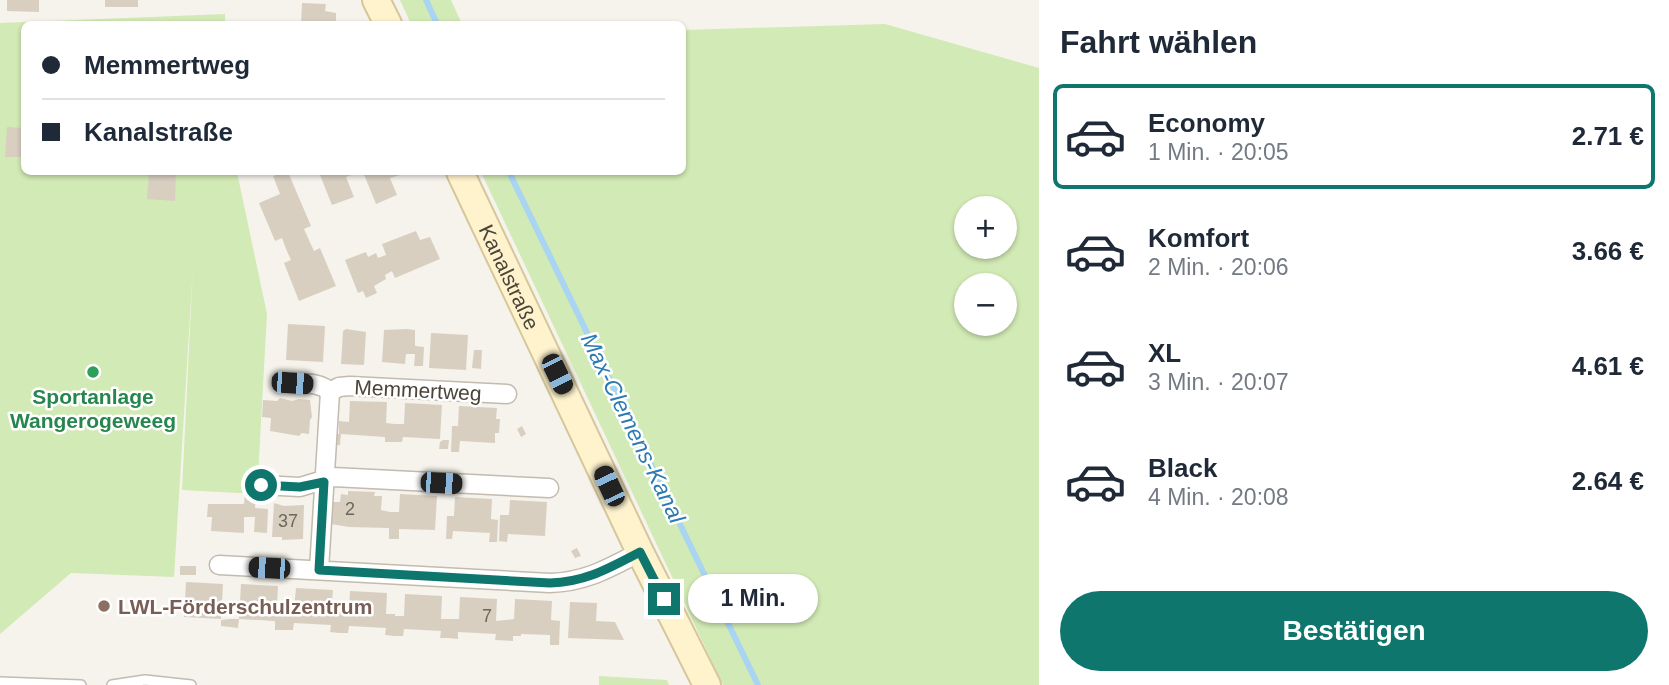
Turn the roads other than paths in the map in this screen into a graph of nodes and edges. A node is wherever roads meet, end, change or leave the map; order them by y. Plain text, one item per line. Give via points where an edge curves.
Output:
1 (376, 0) edge
2 (386, 21) edge
3 (461, 175) edge
4 (292, 383) dead end
5 (330, 392) junction
6 (507, 394) dead end
7 (324, 482) junction
8 (261, 485) dead end
9 (549, 488) dead end
10 (640, 552) junction
11 (219, 565) dead end
12 (319, 570) junction
13 (0, 682) edge
14 (81, 685) edge
15 (112, 685) edge
16 (191, 685) edge
17 (706, 685) edge

1 - 2 main road
3 - 10 main road, Kanalstraße
4 - 5 street, Memmertweg via 318,385
5 - 6 street, Memmertweg via 350,386
5 - 7 street, Memmertweg
7 - 8 street via 300,487
7 - 9 street via 333,477
7 - 12 street, Memmertweg
10 - 12 street via 572,582
10 - 17 main road, Kanalstraße
11 - 12 street
13 - 14 lane
15 - 16 lane via 145,681

